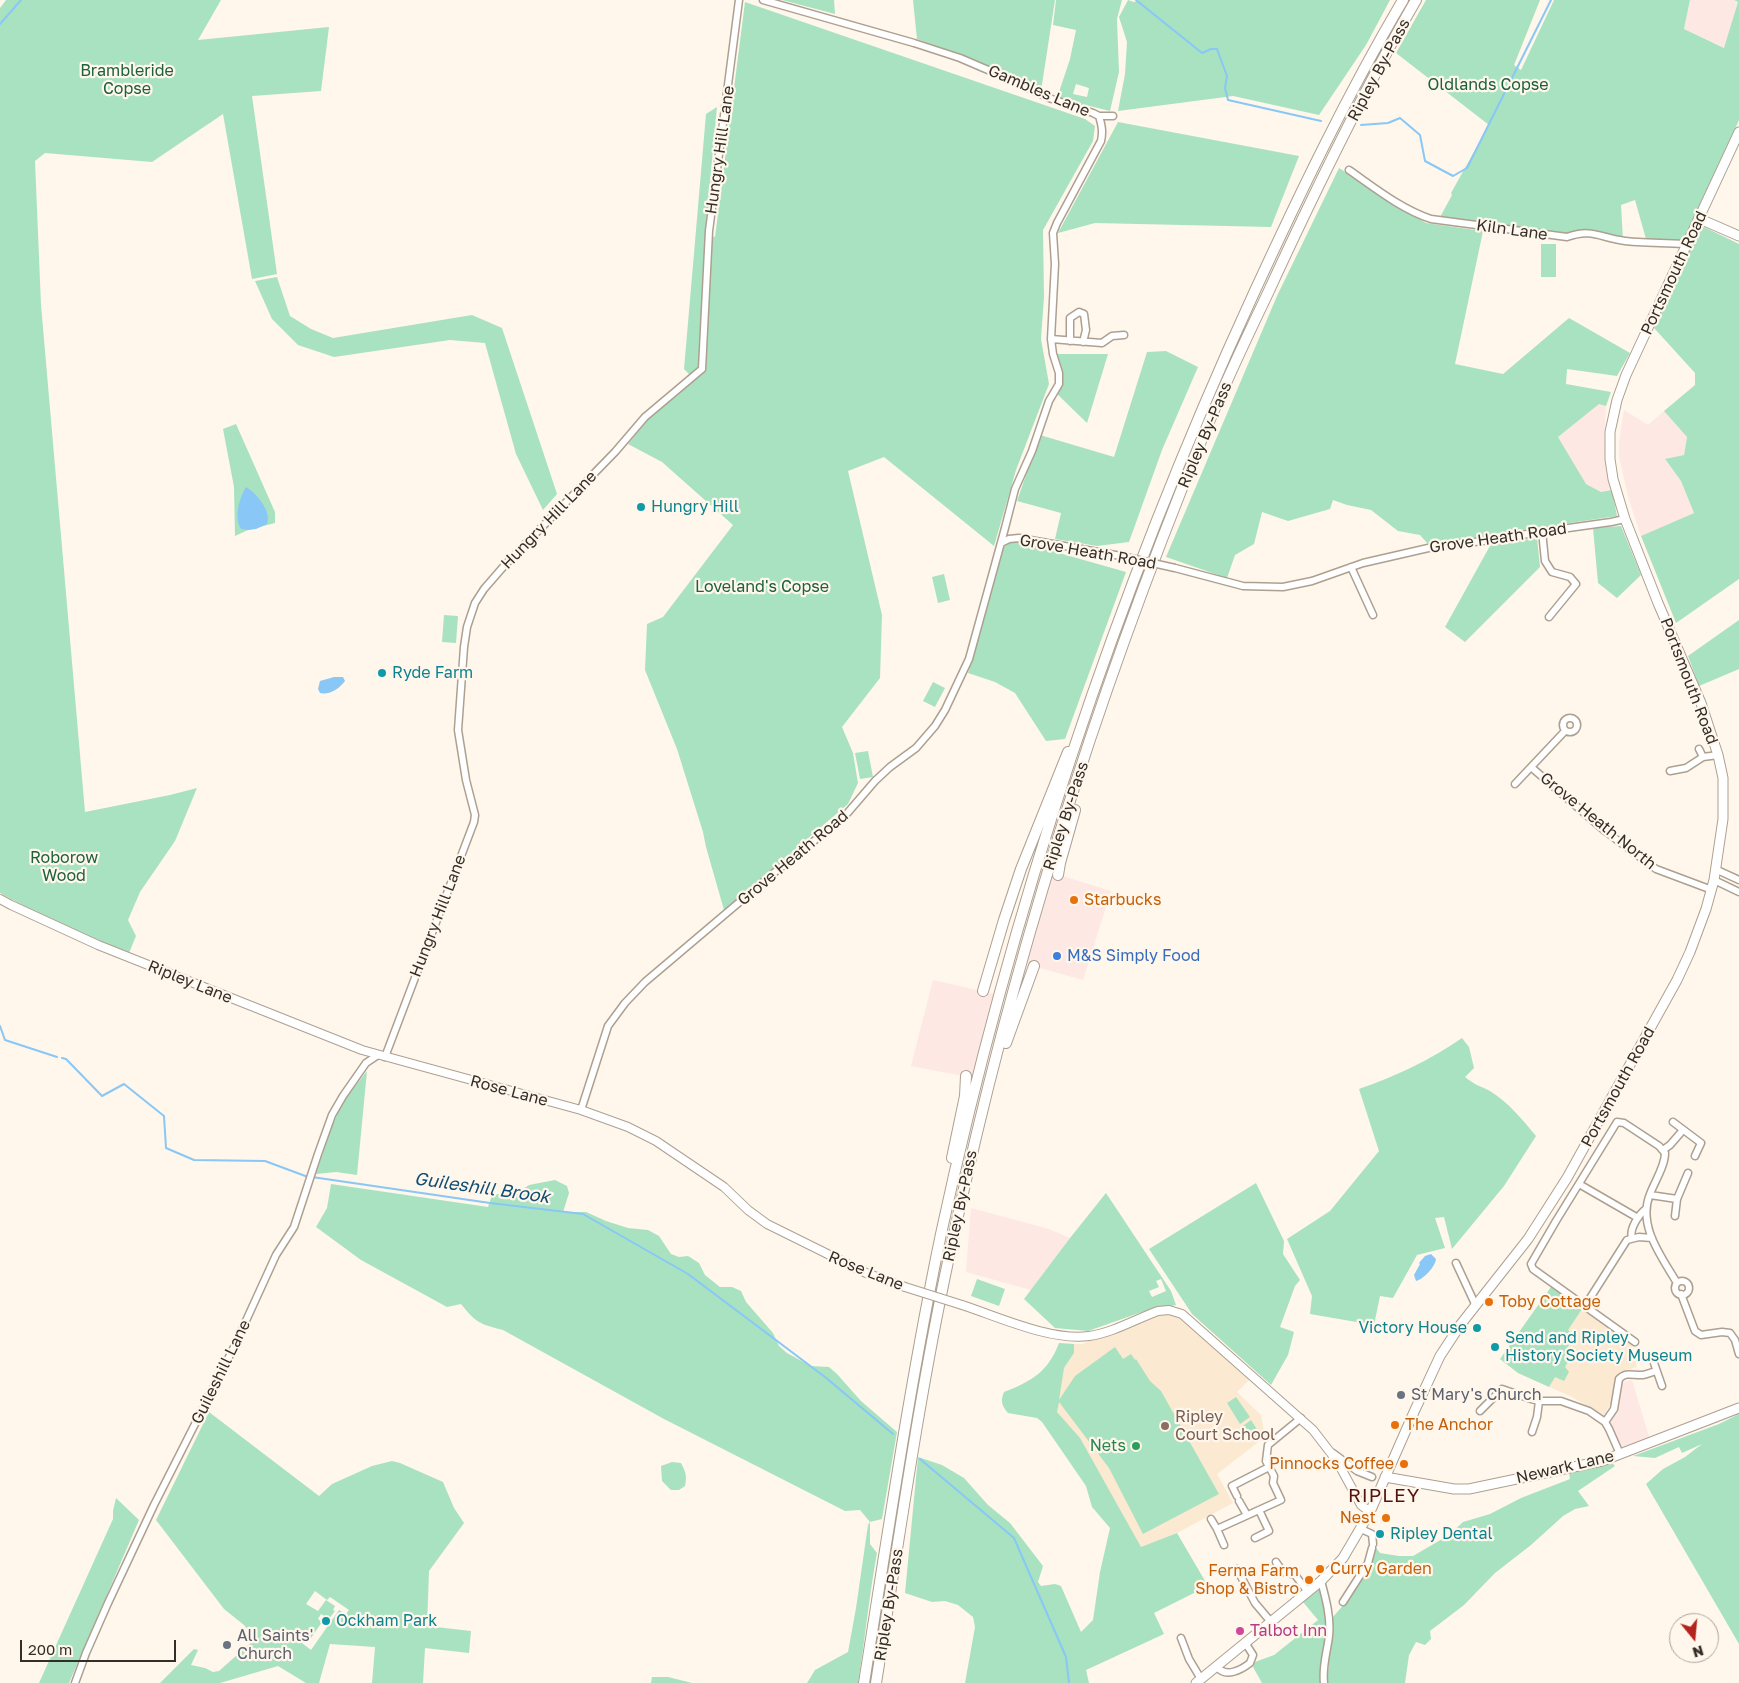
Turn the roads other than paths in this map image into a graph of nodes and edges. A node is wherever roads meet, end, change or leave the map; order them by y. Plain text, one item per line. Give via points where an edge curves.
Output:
1 (739, 0) edge
2 (763, 0) edge
3 (1403, 0) edge
4 (1416, 0) edge
5 (1099, 116) junction
6 (1112, 116) dead end
7 (1739, 132) edge
8 (1349, 170) dead end
9 (1700, 219) junction
10 (1739, 236) edge
11 (1688, 244) junction
12 (1124, 335) dead end
13 (1051, 339) junction
14 (1070, 341) junction
15 (1083, 342) junction
16 (1625, 519) junction
17 (1006, 528) junction
18 (1542, 531) junction
19 (1019, 538) junction
20 (1001, 544) junction
21 (1351, 567) junction
22 (1373, 615) dead end
23 (1549, 617) dead end
24 (1103, 666) junction
25 (1114, 672) junction
26 (1565, 731) dead end
27 (1699, 749) dead end
28 (1718, 755) junction
29 (1703, 757) junction
30 (1531, 768) junction
31 (1670, 771) dead end
32 (1515, 784) dead end
33 (1715, 869) junction
34 (1058, 875) dead end
35 (1739, 880) edge
36 (1712, 885) junction
37 (1739, 892) edge
38 (0, 898) edge
39 (1034, 966) dead end
40 (984, 992) dead end
41 (362, 1050) junction
42 (381, 1056) junction
43 (366, 1063) junction
44 (966, 1076) dead end
45 (581, 1110) junction
46 (1673, 1122) dead end
47 (1683, 1130) junction
48 (972, 1150) junction
49 (1663, 1150) junction
50 (1695, 1156) dead end
51 (1688, 1173) dead end
52 (1579, 1184) junction
53 (1650, 1195) junction
54 (1677, 1199) junction
55 (1646, 1209) junction
56 (1675, 1216) dead end
57 (1638, 1218) junction
58 (942, 1233) junction
59 (1632, 1238) junction
60 (1652, 1238) junction
61 (1456, 1264) dead end
62 (1678, 1283) junction
63 (1681, 1294) junction
64 (1476, 1306) junction
65 (1585, 1306) junction
66 (1635, 1342) dead end
67 (1739, 1354) edge
68 (1654, 1363) dead end
69 (1656, 1371) junction
70 (1662, 1386) dead end
71 (1539, 1401) junction
72 (1739, 1408) edge
73 (1480, 1412) dead end
74 (1301, 1418) junction
75 (1605, 1422) junction
76 (1532, 1432) dead end
77 (1330, 1451) junction
78 (1620, 1454) junction
79 (1269, 1467) junction
80 (1357, 1471) junction
81 (1372, 1477) dead end
82 (1385, 1477) junction
83 (1346, 1478) junction
84 (1259, 1510) junction
85 (1370, 1512) junction
86 (1247, 1516) junction
87 (1211, 1519) dead end
88 (1361, 1529) junction
89 (1217, 1530) junction
90 (1256, 1538) dead end
91 (1224, 1545) dead end
92 (1276, 1562) dead end
93 (1238, 1569) dead end
94 (1322, 1581) junction
95 (1308, 1592) junction
96 (1343, 1602) dead end
97 (1271, 1622) junction
98 (1181, 1638) dead end
99 (1246, 1644) junction
100 (1217, 1667) junction
101 (1199, 1681) edge
102 (75, 1683) edge
103 (864, 1683) edge
104 (876, 1683) edge
105 (1324, 1683) edge

1 - 42 street, Hungry Hill Lane via 709,231 702,369 645,417 504,566 475,603 465,640 458,730 474,822
2 - 5 street, Gambles Lane via 960,58 1048,98
3 - 24 highway, Ripley By-Pass via 1312,172 1236,334 1146,547
4 - 25 highway, Ripley By-Pass via 1323,176 1243,345 1202,438
5 - 6 street
5 - 13 street, Gambles Lane via 1103,130 1101,141 1053,233 1055,264
7 - 9 main road, Portsmouth Road
8 - 11 street, Kiln Lane via 1394,201 1431,219 1566,237 1591,233 1624,241
9 - 10 main road
9 - 11 main road, Portsmouth Road
11 - 16 main road, Portsmouth Road via 1626,375 1614,412 1611,469
12 - 15 street via 1112,336 1102,343
13 - 14 street
13 - 17 street, Gambles Lane via 1059,373 1058,384 1014,489
14 - 15 street
14 - 15 street via 1070,318 1079,312 1084,314 1086,330
16 - 18 street, Grove Heath Road
16 - 28 main road, Portsmouth Road via 1701,703
17 - 19 street
17 - 20 street, Gambles Lane
18 - 21 street, Grove Heath Road via 1437,546
18 - 23 street via 1545,561 1552,572 1570,577 1576,584
19 - 20 street, Grove Heath Road
19 - 21 street, Grove Heath Road, bridge via 1120,556 1243,586 1296,585
20 - 45 street, Grove Heath Road via 969,659 935,726 916,748 875,781 844,817 632,996 608,1026
21 - 22 street
24 - 40 highway via 1021,869
24 - 58 highway, Ripley By-Pass via 1013,946
25 - 34 highway
25 - 48 highway, Ripley By-Pass via 1025,948
26 - 30 street, Grove Heath North
27 - 29 street
28 - 29 street
28 - 33 main road, Portsmouth Road via 1724,803
29 - 31 street via 1686,768
30 - 32 street
30 - 36 street, Grove Heath North via 1656,869
33 - 35 street
33 - 36 main road, Portsmouth Road
36 - 37 street, Grove Heath North
36 - 64 main road, Portsmouth Road via 1696,939 1680,974 1599,1121 1538,1224
38 - 41 street, Ripley Lane via 98,945
39 - 48 highway
41 - 42 street, Ripley Lane
41 - 43 street
42 - 43 street, Guileshill Lane
42 - 45 street, Rose Lane
43 - 102 street, Guileshill Lane via 335,1110 294,1227 276,1256 154,1506
44 - 58 highway
45 - 74 street, Rose Lane, bridge via 628,1126 656,1141 724,1186 767,1224 866,1273 905,1287 1050,1334 1073,1337 1098,1334 1158,1311 1182,1314
46 - 47 street
47 - 49 street
47 - 50 street via 1701,1143
48 - 104 highway, Ripley By-Pass via 933,1334
49 - 52 street via 1624,1123 1616,1123
49 - 53 street via 1664,1158
51 - 54 street
52 - 57 street
52 - 65 street via 1532,1262 1534,1269
53 - 54 street
53 - 55 street
54 - 56 street
55 - 57 street
55 - 60 street
57 - 59 street via 1631,1231
58 - 103 highway, Ripley By-Pass via 912,1380
59 - 60 street
59 - 65 street via 1623,1245
60 - 62 street
61 - 64 street
62 - 63 street via 1676,1291
62 - 63 street via 1688,1286 1687,1293
63 - 67 street via 1695,1331 1700,1335 1730,1333
64 - 82 main road, Portsmouth Road via 1435,1365
65 - 66 street
68 - 69 street
69 - 70 street
69 - 75 street via 1622,1376 1614,1409
71 - 73 street via 1502,1389
71 - 75 street via 1561,1401 1589,1411
71 - 76 street
72 - 78 main road, Newark Lane
74 - 77 street, Rose Lane
74 - 79 street via 1268,1445 1266,1461
75 - 78 street
77 - 80 street, Rose Lane
77 - 83 street, Rose Lane
78 - 82 main road, Newark Lane via 1602,1461 1464,1489
79 - 84 street via 1281,1500
79 - 86 street via 1232,1486
80 - 81 street, Rose Lane
80 - 83 street
82 - 85 main road, Portsmouth Road
83 - 85 street, Rose Lane via 1361,1506
84 - 86 street
84 - 90 street via 1269,1531
85 - 88 main road, Portsmouth Road
86 - 89 street
87 - 89 street
88 - 94 main road, Portsmouth Road via 1343,1558
88 - 96 street via 1372,1533 1368,1563
89 - 91 street
92 - 95 street via 1283,1572 1295,1575
93 - 97 street via 1255,1603
94 - 95 main road, Portsmouth Road
94 - 105 street via 1330,1628 1323,1667
95 - 97 main road, Portsmouth Road
97 - 99 main road, Portsmouth Road
98 - 101 street
99 - 100 main road, Portsmouth Road
99 - 100 street via 1253,1655 1250,1663 1230,1672 1222,1672
100 - 101 main road, Portsmouth Road

